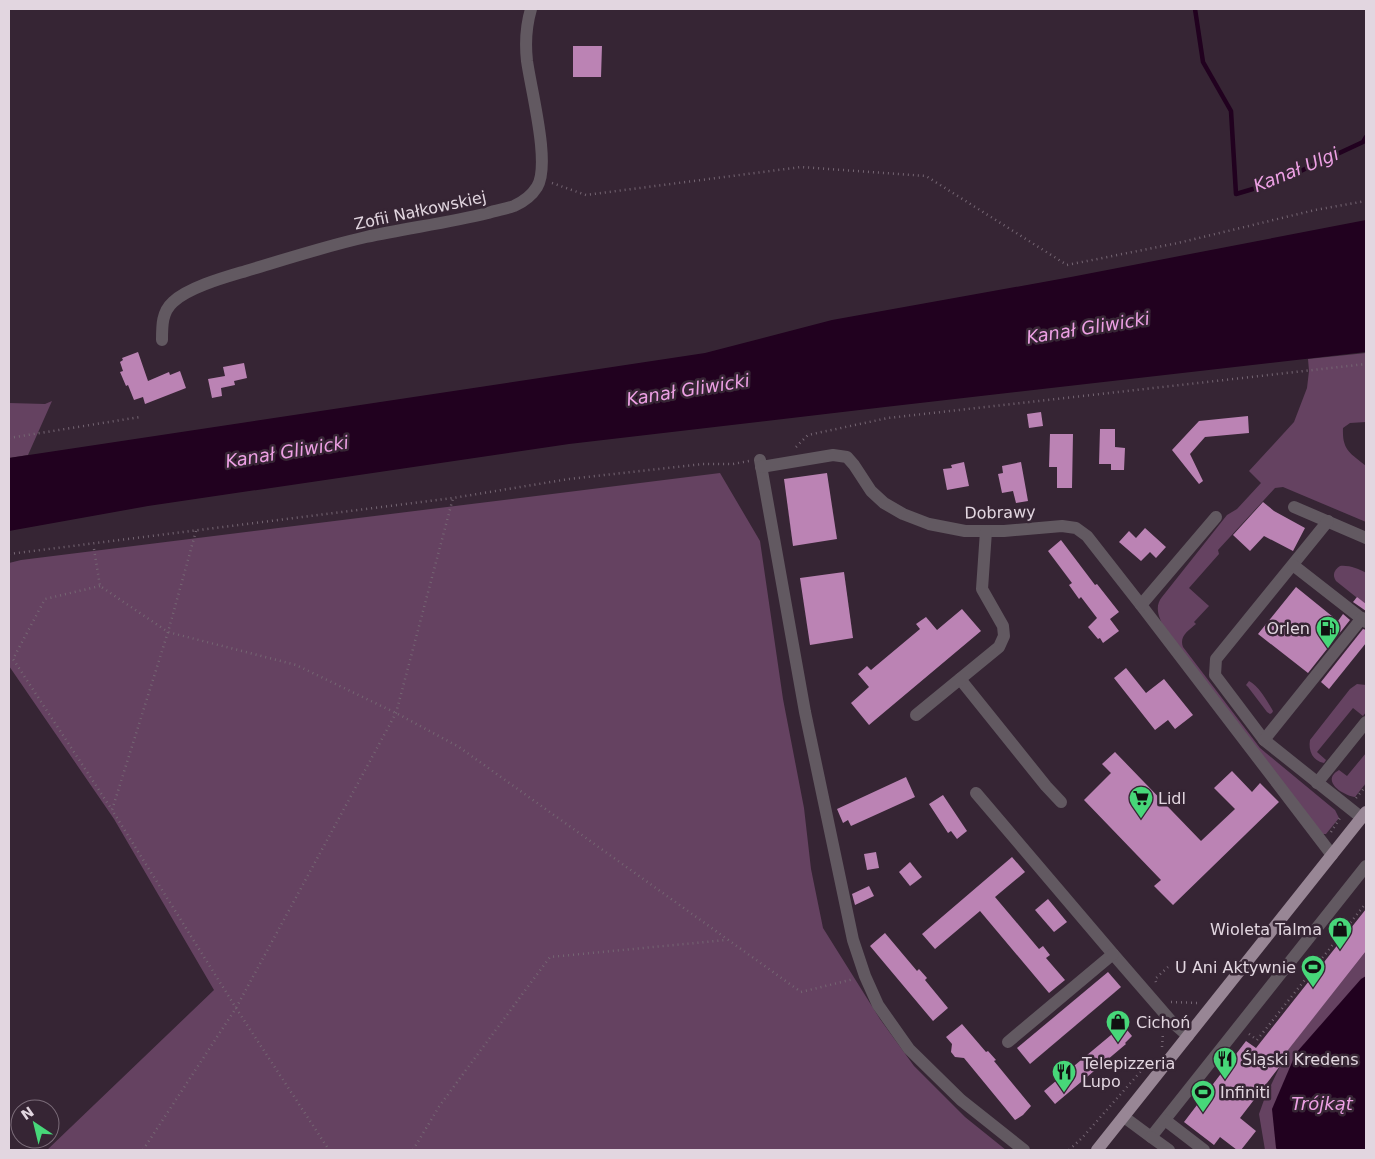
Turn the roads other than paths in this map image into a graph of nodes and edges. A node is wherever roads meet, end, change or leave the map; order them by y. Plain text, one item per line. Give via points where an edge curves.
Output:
1 (531, 9) edge
2 (162, 340) dead end
3 (1294, 507) dead end
4 (1216, 517) dead end
5 (1328, 521) junction
6 (986, 531) junction
7 (1366, 538) edge
8 (1293, 564) junction
9 (1141, 605) junction
10 (1364, 620) edge
11 (960, 679) junction
12 (916, 715) dead end
13 (1366, 722) edge
14 (1264, 740) junction
15 (1317, 782) junction
16 (976, 792) dead end
17 (1061, 802) dead end
18 (1364, 815) edge
19 (1332, 855) junction
20 (1366, 866) edge
21 (1113, 954) junction
22 (1188, 1036) junction
23 (1008, 1042) dead end
24 (1124, 1117) junction
25 (1165, 1120) junction
26 (1151, 1137) junction
27 (1024, 1150) edge
28 (1097, 1150) edge
29 (1169, 1150) edge
30 (1204, 1150) edge

1 - 2 street, Zofii Nałkowskiej via 526,51 543,167 541,180 529,197 515,205 471,217 328,247 192,290 173,302 165,313
3 - 5 street
4 - 9 street
5 - 7 street
5 - 8 street
6 - 9 street, Dobrawy via 1076,528 1087,536
6 - 11 street via 982,589 1004,636 999,647
6 - 27 street, Dobrawy via 965,531 929,524 903,514 871,491 847,457 834,455 761,463 805,712 853,940 865,976 878,1005 909,1049 961,1100
8 - 10 street
8 - 14 street via 1216,659 1215,675
9 - 19 street
10 - 14 street
11 - 12 street
11 - 17 street
13 - 15 street
14 - 15 street
15 - 18 street
16 - 21 street
18 - 19 main road
19 - 22 main road
20 - 25 street
21 - 22 street
21 - 23 street
22 - 24 main road
24 - 26 street
24 - 28 main road
25 - 26 street
25 - 30 street
26 - 29 street

